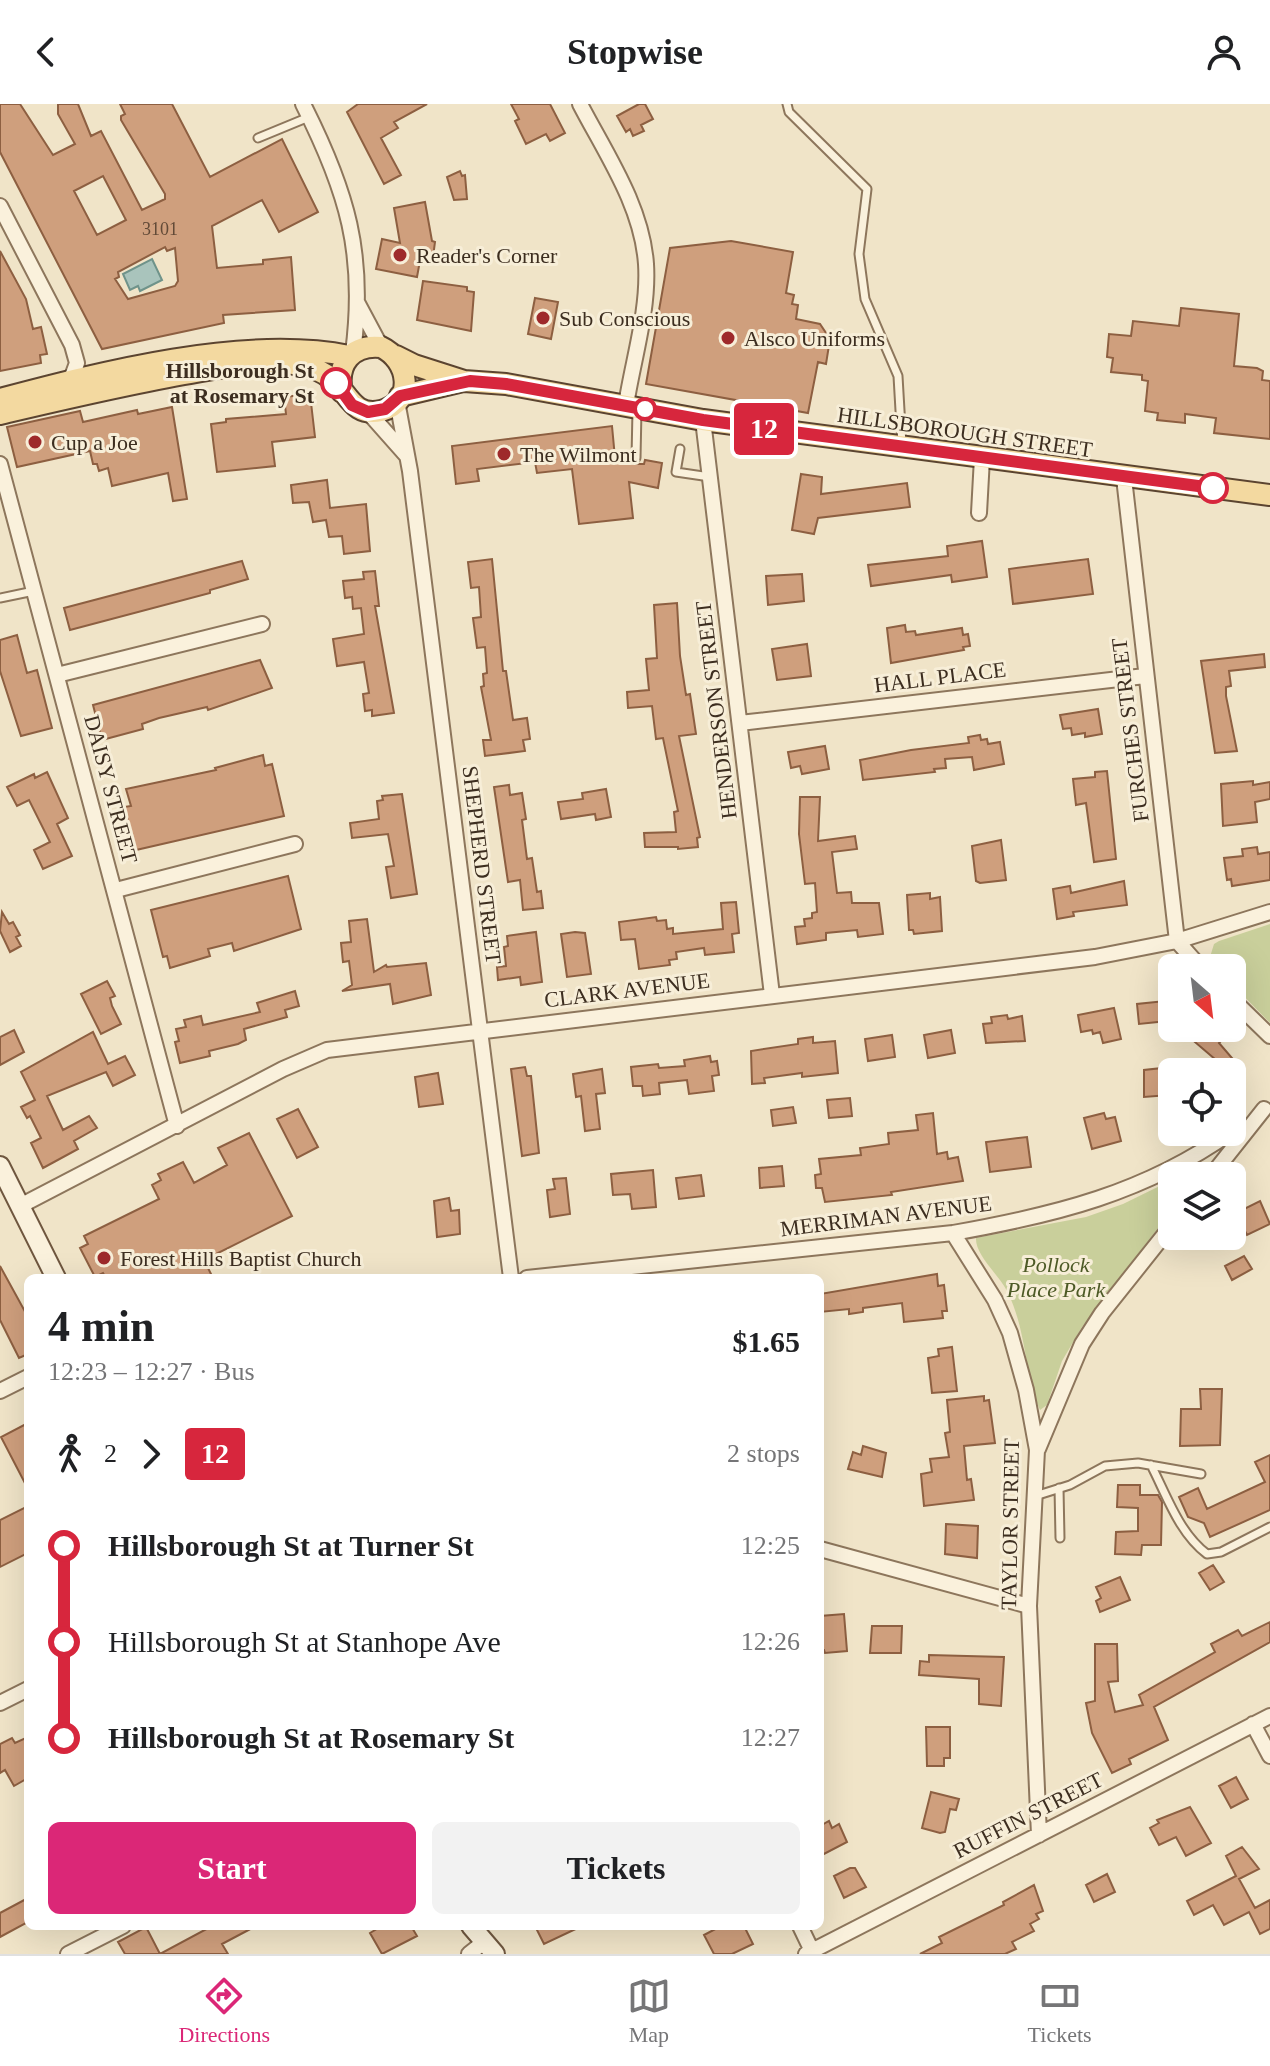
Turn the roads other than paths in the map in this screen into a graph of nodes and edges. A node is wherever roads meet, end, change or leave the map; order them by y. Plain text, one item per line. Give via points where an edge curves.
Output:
1 (580, 104) edge
2 (787, 104) edge
3 (306, 111) edge
4 (258, 138) dead end
5 (0, 206) edge
6 (357, 302) junction
7 (389, 352) junction
8 (351, 355) junction
9 (464, 381) junction
10 (70, 382) junction
11 (342, 392) junction
12 (399, 398) junction
13 (0, 399) edge
14 (632, 406) junction
15 (368, 412) junction
16 (0, 414) edge
17 (703, 420) junction
18 (902, 447) junction
19 (680, 449) dead end
20 (407, 457) junction
21 (636, 458) dead end
22 (982, 458) junction
23 (0, 464) edge
24 (710, 477) junction
25 (1124, 478) junction
26 (1270, 495) edge
27 (979, 513) dead end
28 (34, 591) junction
29 (0, 598) edge
30 (262, 624) dead end
31 (57, 675) junction
32 (1145, 676) junction
33 (740, 723) junction
34 (295, 844) dead end
35 (116, 890) junction
36 (1270, 912) edge
37 (1177, 941) junction
38 (1189, 954) edge
39 (772, 995) junction
40 (1246, 1013) edge
41 (480, 1030) junction
42 (1270, 1036) edge
43 (1267, 1106) edge
44 (1246, 1122) edge
45 (177, 1126) junction
46 (1209, 1146) edge
47 (1222, 1162) edge
48 (0, 1166) edge
49 (20, 1206) junction
50 (953, 1233) junction
51 (1158, 1243) edge
52 (54, 1274) edge
53 (510, 1274) edge
54 (565, 1274) edge
55 (24, 1379) edge
56 (0, 1391) edge
57 (1037, 1450) junction
58 (1151, 1465) junction
59 (1201, 1474) dead end
60 (1059, 1488) junction
61 (1035, 1496) junction
62 (1270, 1527) edge
63 (1060, 1538) dead end
64 (824, 1550) edge
65 (1029, 1606) junction
66 (24, 1691) edge
67 (0, 1703) edge
68 (1270, 1716) edge
69 (1253, 1724) junction
70 (1270, 1756) edge
71 (1039, 1835) junction
72 (115, 1930) edge
73 (474, 1930) edge
74 (801, 1930) edge
75 (489, 1948) edge
76 (809, 1952) edge
77 (68, 1954) edge
78 (469, 1954) edge

1 - 14 street via 623,186 644,247 645,288
2 - 18 lane via 789,112 867,189 859,254 865,299 898,376
3 - 4 lane
3 - 6 street via 347,209
5 - 10 street via 72,345 77,363
6 - 7 street
6 - 8 street
7 - 8 main road via 361,348
7 - 9 main road, HILLSBOROUGH STREET
7 - 12 main road via 405,379
8 - 10 main road via 218,354
8 - 11 main road via 340,373
9 - 12 main road, HILLSBOROUGH STREET
9 - 14 main road, HILLSBOROUGH STREET
10 - 13 main road
11 - 15 main road via 352,405
11 - 16 main road via 315,369 264,362 140,382
12 - 15 main road via 385,409
12 - 20 street, SHEPHERD STREET
14 - 17 main road, HILLSBOROUGH STREET
14 - 21 lane
15 - 20 street
17 - 18 main road, HILLSBOROUGH STREET
17 - 24 street, HENDERSON STREET
18 - 22 main road, HILLSBOROUGH STREET
19 - 24 lane via 676,472
20 - 41 street, SHEPHERD STREET
22 - 25 main road, HILLSBOROUGH STREET
22 - 27 street
23 - 28 street, DAISY STREET
24 - 33 street, HENDERSON STREET
25 - 26 main road, HILLSBOROUGH STREET
25 - 32 street, FURCHES STREET
28 - 29 lane
28 - 31 street, DAISY STREET
30 - 31 street
31 - 35 street, DAISY STREET
32 - 33 street, HALL PLACE
32 - 37 street, FURCHES STREET
33 - 39 street, HENDERSON STREET
34 - 35 street
35 - 45 street, DAISY STREET
36 - 37 street, CLARK AVENUE
37 - 38 street
37 - 39 street, CLARK AVENUE via 1021,968
39 - 41 street, CLARK AVENUE
40 - 42 street
41 - 45 street, CLARK AVENUE via 327,1050
41 - 53 street, SHEPHERD STREET
43 - 44 street, MERRIMAN AVENUE
43 - 47 street
45 - 49 street, CLARK AVENUE
46 - 50 street, MERRIMAN AVENUE via 1108,1197 1047,1216
48 - 49 main road
49 - 52 main road
50 - 54 street, MERRIMAN AVENUE
50 - 57 street, TAYLOR STREET via 1010,1333
51 - 57 street via 1082,1344
55 - 56 street
57 - 61 street, TAYLOR STREET
58 - 59 lane
58 - 60 lane via 1105,1466
58 - 62 lane via 1185,1532 1207,1554
60 - 61 lane
60 - 63 lane
61 - 65 street, TAYLOR STREET
64 - 65 street
65 - 71 street, TAYLOR STREET
66 - 67 street
68 - 69 street, RUFFIN STREET
69 - 70 street
69 - 71 street, RUFFIN STREET
71 - 76 street, RUFFIN STREET
72 - 77 street
73 - 75 main road
74 - 76 street
75 - 78 street

